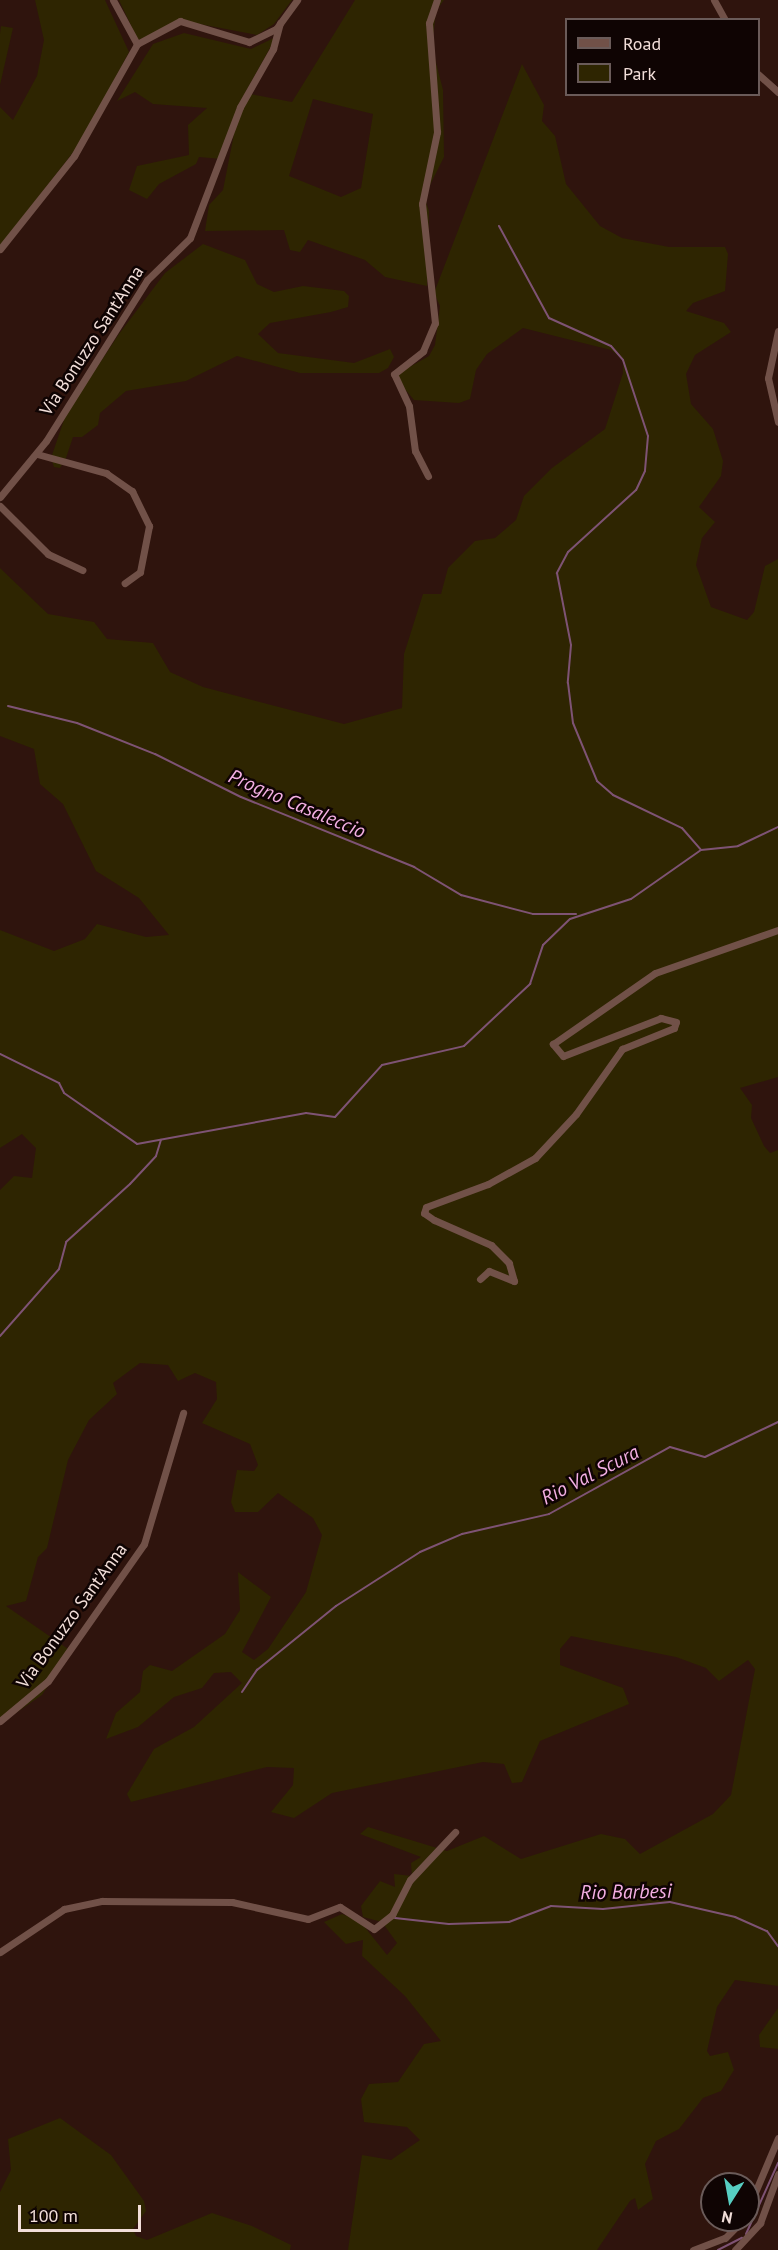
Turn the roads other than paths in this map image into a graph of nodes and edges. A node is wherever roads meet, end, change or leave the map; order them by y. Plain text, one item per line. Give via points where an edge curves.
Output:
1 (113, 0) edge
2 (297, 0) edge
3 (437, 0) edge
4 (714, 0) edge
5 (724, 18) edge
6 (280, 22) junction
7 (136, 44) junction
8 (760, 75) edge
9 (778, 92) edge
10 (0, 249) edge
11 (778, 331) edge
12 (778, 422) edge
13 (37, 454) junction
14 (428, 476) dead end
15 (0, 497) edge
16 (0, 506) edge
17 (82, 570) dead end
18 (125, 583) dead end
19 (778, 930) edge
20 (480, 1279) dead end
21 (183, 1413) dead end
22 (0, 1721) edge
23 (455, 1832) dead end
24 (0, 1952) edge
25 (778, 2138) edge
26 (778, 2174) edge
27 (760, 2181) edge
28 (731, 2232) edge
29 (693, 2250) edge
30 (735, 2250) edge

1 - 7 street
2 - 6 street, Via Bonuzzo Sant'Anna
3 - 14 street via 429,23 438,116 422,204 435,323 423,351 394,374 409,406 415,451
4 - 5 street
6 - 7 street, Via Bonuzzo Sant'Anna via 249,42 180,21
6 - 13 street, Via Bonuzzo Sant'Anna via 273,49 240,107 199,222 147,280
7 - 10 street via 74,156
8 - 9 street
11 - 12 street via 768,371
13 - 15 street, Via Bonuzzo Sant'Anna
13 - 18 street via 106,473 132,491 149,526 140,572
16 - 17 street via 48,554
19 - 20 street via 655,974 553,1044 562,1056 661,1018 676,1022 674,1028 622,1049 576,1114 535,1158 488,1184 426,1207 424,1213 434,1220 492,1245 509,1263 514,1281 489,1271
21 - 22 street, Via Bonuzzo Sant'Anna via 144,1544 48,1681
23 - 24 street via 410,1880 392,1915 374,1929 340,1907 308,1919 232,1902 102,1901 64,1909
25 - 27 street
26 - 30 street via 760,2223
28 - 29 street

